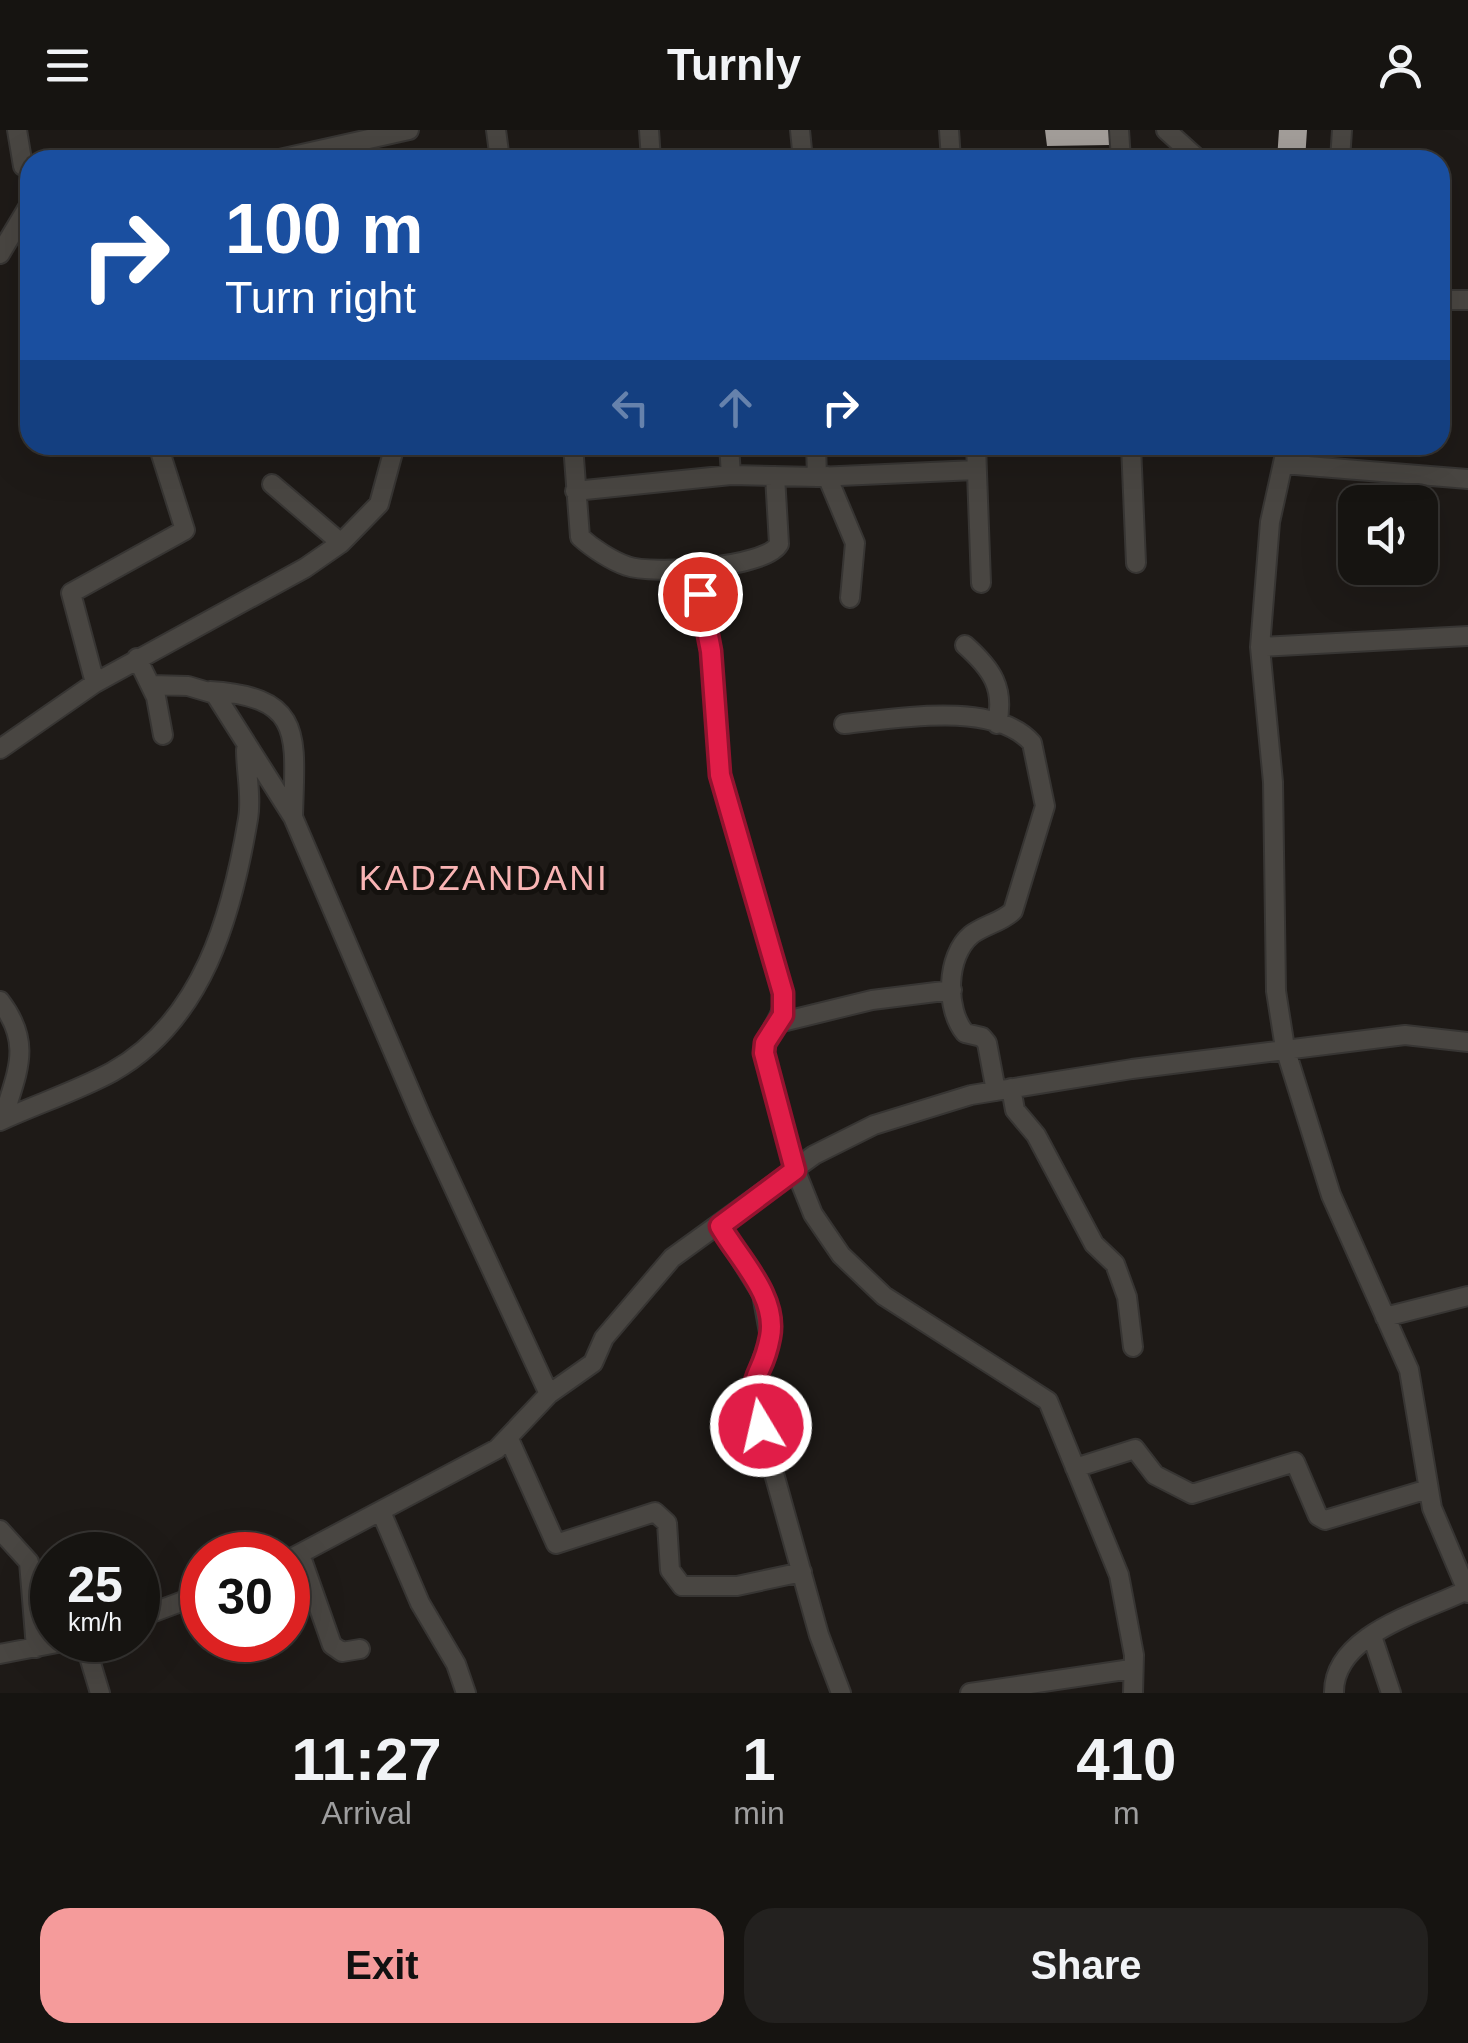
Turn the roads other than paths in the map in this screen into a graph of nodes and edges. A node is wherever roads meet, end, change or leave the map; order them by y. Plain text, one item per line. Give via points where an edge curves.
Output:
1 (410, 130) edge
2 (1166, 130) edge
3 (319, 150) edge
4 (1188, 150) edge
5 (20, 221) edge
6 (0, 254) edge
7 (161, 455) edge
8 (393, 455) edge
9 (573, 455) edge
10 (730, 455) edge
11 (818, 455) edge
12 (976, 455) edge
13 (1131, 455) edge
14 (1285, 455) edge
15 (1283, 464) junction
16 (976, 470) junction
17 (731, 475) junction
18 (775, 476) junction
19 (822, 477) junction
20 (1468, 478) edge
21 (272, 484) dead end
22 (576, 491) junction
23 (341, 543) junction
24 (1136, 564) dead end
25 (697, 567) junction
26 (981, 582) dead end
27 (850, 598) dead end
28 (1468, 636) edge
29 (966, 645) dead end
30 (1260, 646) junction
31 (137, 658) junction
32 (95, 683) junction
33 (151, 685) junction
34 (210, 691) junction
35 (844, 724) dead end
36 (997, 724) junction
37 (163, 735) dead end
38 (246, 745) junction
39 (0, 749) edge
40 (293, 817) junction
41 (952, 990) junction
42 (0, 1002) edge
43 (778, 1023) junction
44 (1468, 1042) edge
45 (1285, 1048) junction
46 (1003, 1090) junction
47 (2, 1120) edge
48 (795, 1170) junction
49 (720, 1226) junction
50 (1468, 1296) edge
51 (1385, 1317) junction
52 (1133, 1346) dead end
53 (549, 1394) junction
54 (509, 1440) junction
55 (1075, 1468) junction
56 (1428, 1488) junction
57 (382, 1514) junction
58 (0, 1530) edge
59 (310, 1549) edge
60 (802, 1572) junction
61 (30, 1574) edge
62 (1467, 1592) edge
63 (310, 1594) edge
64 (1372, 1636) junction
65 (30, 1649) edge
66 (360, 1649) dead end
67 (0, 1654) edge
68 (91, 1662) edge
69 (1131, 1670) junction
70 (100, 1693) edge
71 (466, 1693) edge
72 (841, 1693) edge
73 (970, 1693) edge
74 (1133, 1693) edge
75 (1334, 1693) edge
76 (1391, 1693) edge

1 - 3 street
2 - 4 street
5 - 6 street
7 - 32 street via 184,530 70,593
8 - 23 street via 379,504
9 - 22 street
10 - 17 street
11 - 19 street
12 - 16 street
13 - 24 street
14 - 15 street
15 - 20 street
15 - 30 street via 1270,522
16 - 19 street
16 - 26 street
17 - 18 street
17 - 22 street
18 - 19 street
18 - 25 street via 774,552
19 - 27 street via 855,543
21 - 23 street
22 - 25 street via 578,534 589,545 633,568
23 - 31 street
25 - 43 street via 720,775 783,993
28 - 30 street
29 - 36 street via 1002,692
30 - 45 street via 1273,782 1276,991
31 - 32 street
31 - 33 street
32 - 39 street
33 - 34 street
33 - 37 street
34 - 38 street
34 - 40 street via 253,694 287,721
35 - 36 street via 919,716
36 - 41 street via 1032,743 1045,806 1013,911 968,938 954,963
38 - 40 street
38 - 47 street via 249,816 209,967 190,1001 144,1050 113,1071
40 - 53 street
41 - 43 street via 872,1000
41 - 46 street via 960,1027 986,1044
42 - 47 street via 20,1032
43 - 48 street via 764,1053
44 - 45 street via 1406,1035
45 - 46 street
45 - 51 street via 1311,1142
46 - 48 street via 874,1126
46 - 52 street via 1036,1136 1094,1244 1115,1264
48 - 49 street
48 - 55 street via 828,1238 871,1284 1048,1400
49 - 53 street via 672,1258 604,1338 593,1363
49 - 60 street via 760,1285 770,1328 752,1391
50 - 51 street
51 - 56 street via 1409,1370
53 - 54 street
54 - 57 street
54 - 60 street via 556,1544 655,1512 666,1523 670,1570 682,1586 737,1586
55 - 56 street via 1135,1449 1155,1475 1192,1494 1294,1462 1325,1520
55 - 69 street via 1119,1576 1134,1654
56 - 62 street
57 - 59 street
57 - 71 street
58 - 61 street via 29,1562
60 - 72 street
62 - 64 street
63 - 66 street via 332,1645 342,1652
64 - 75 street via 1340,1663
64 - 76 street
65 - 67 street
68 - 70 street
69 - 73 street
69 - 74 street

